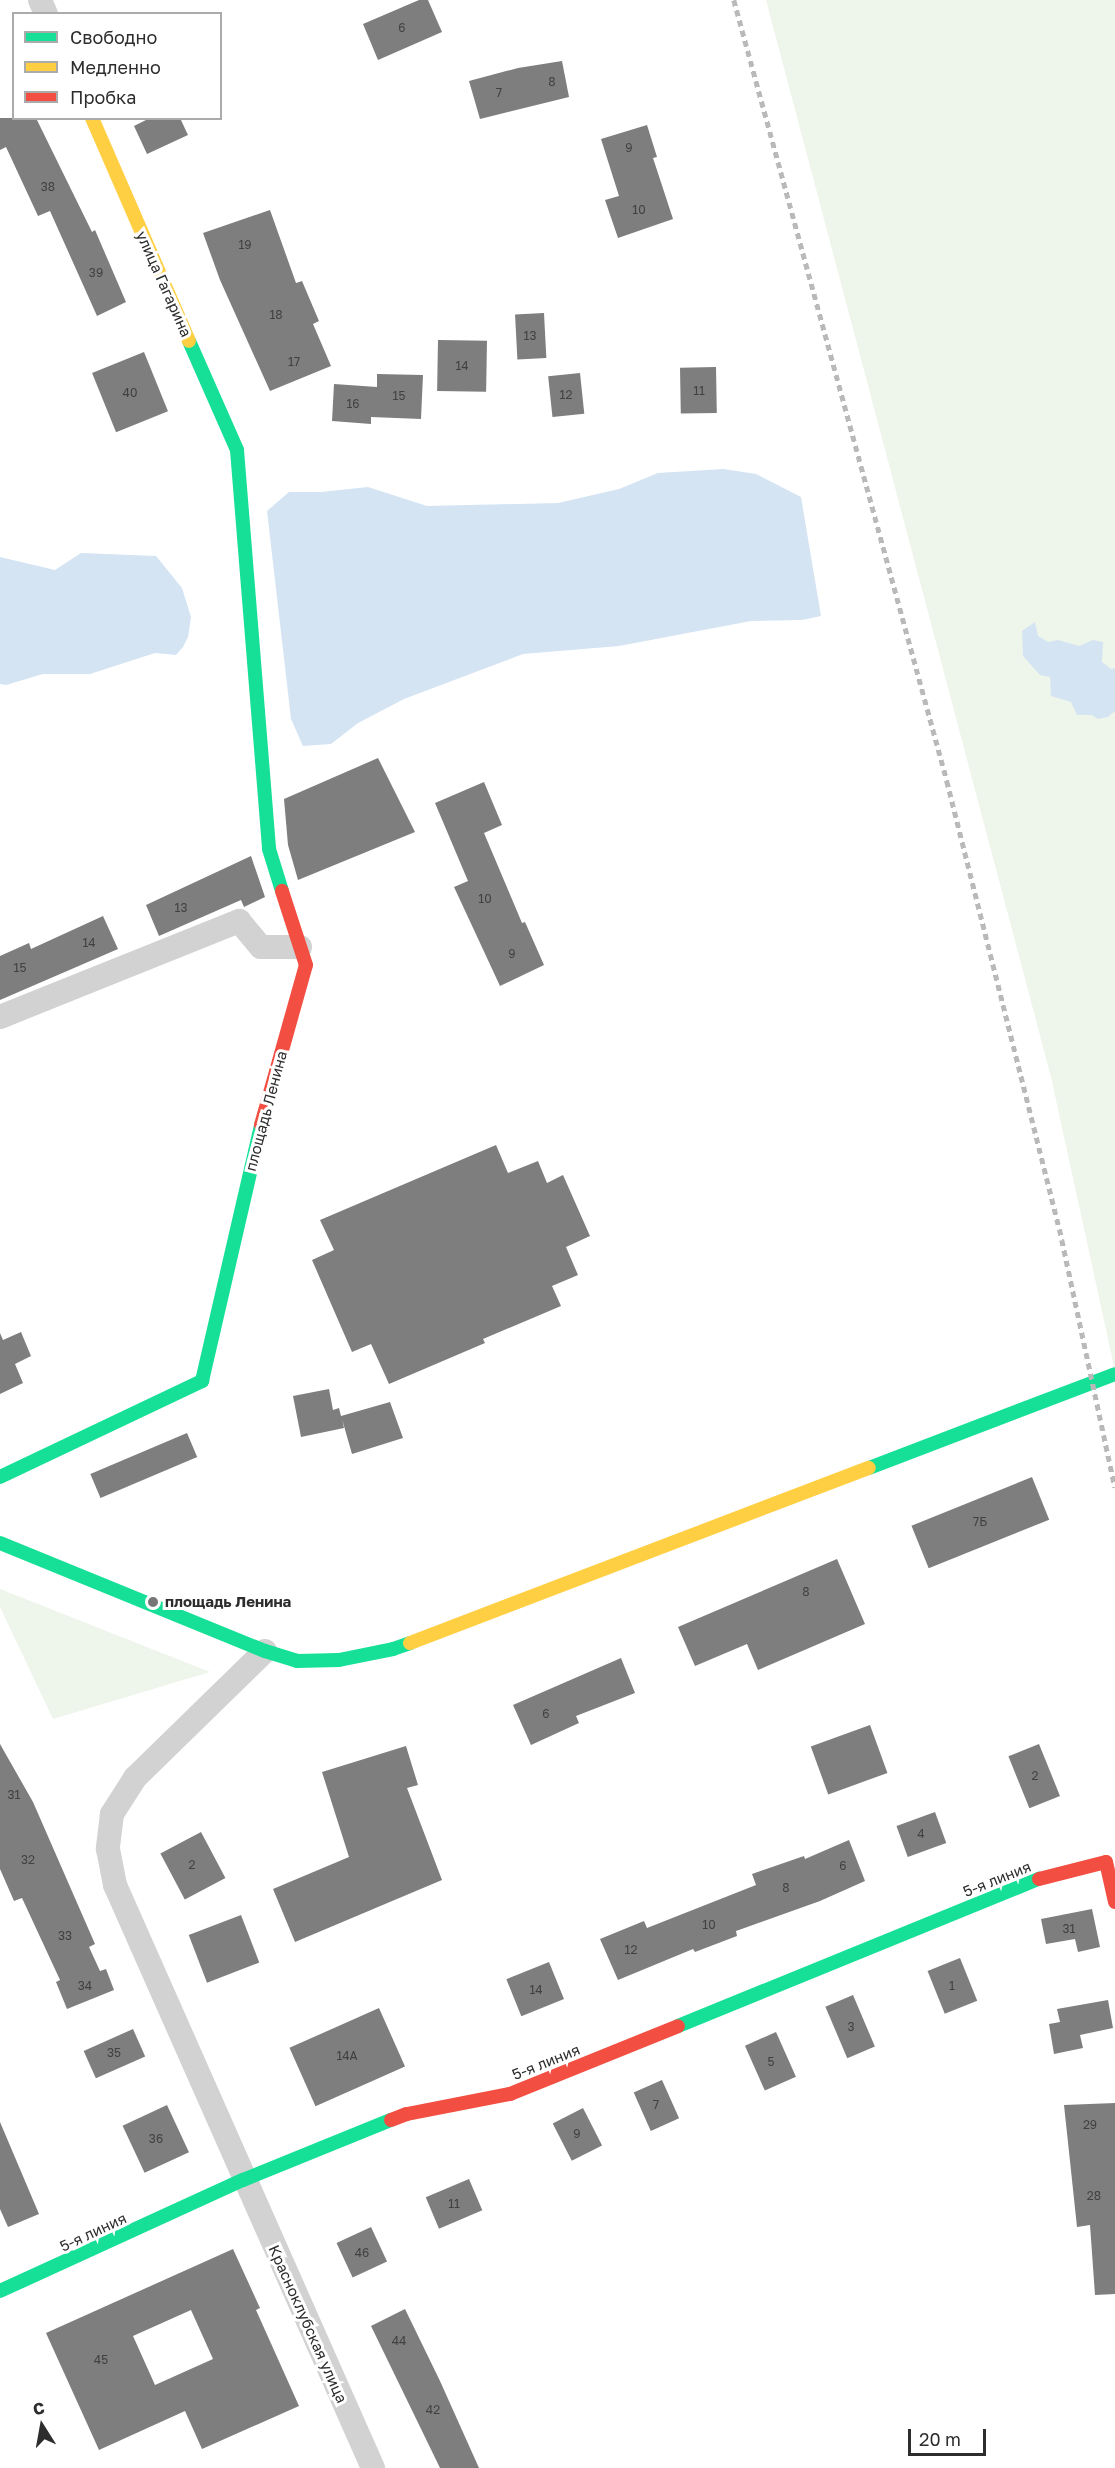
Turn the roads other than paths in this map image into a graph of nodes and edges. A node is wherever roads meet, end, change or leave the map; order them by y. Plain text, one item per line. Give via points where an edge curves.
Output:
1 (93, 120) edge
2 (300, 947) junction
3 (0, 1017) edge
4 (1115, 1374) edge
5 (0, 1476) edge
6 (0, 1543) edge
7 (265, 1651) junction
8 (1115, 1902) edge
9 (243, 2180) junction
10 (0, 2291) edge
11 (373, 2468) edge

1 - 2 street, улица Гагарина via 237,450 269,849
2 - 3 street via 261,947 239,921
2 - 5 street, площадь Ленина via 306,965 250,1166 202,1381
4 - 7 street via 393,1649 339,1660 297,1661
6 - 7 street
7 - 9 street, Красноклубская улица via 135,1778 112,1814 108,1849 115,1885
8 - 9 street, 5-я линия via 1106,1862 1051,1874 510,2094 407,2114
9 - 10 street, 5-я линия
9 - 11 street, Красноклубская улица

